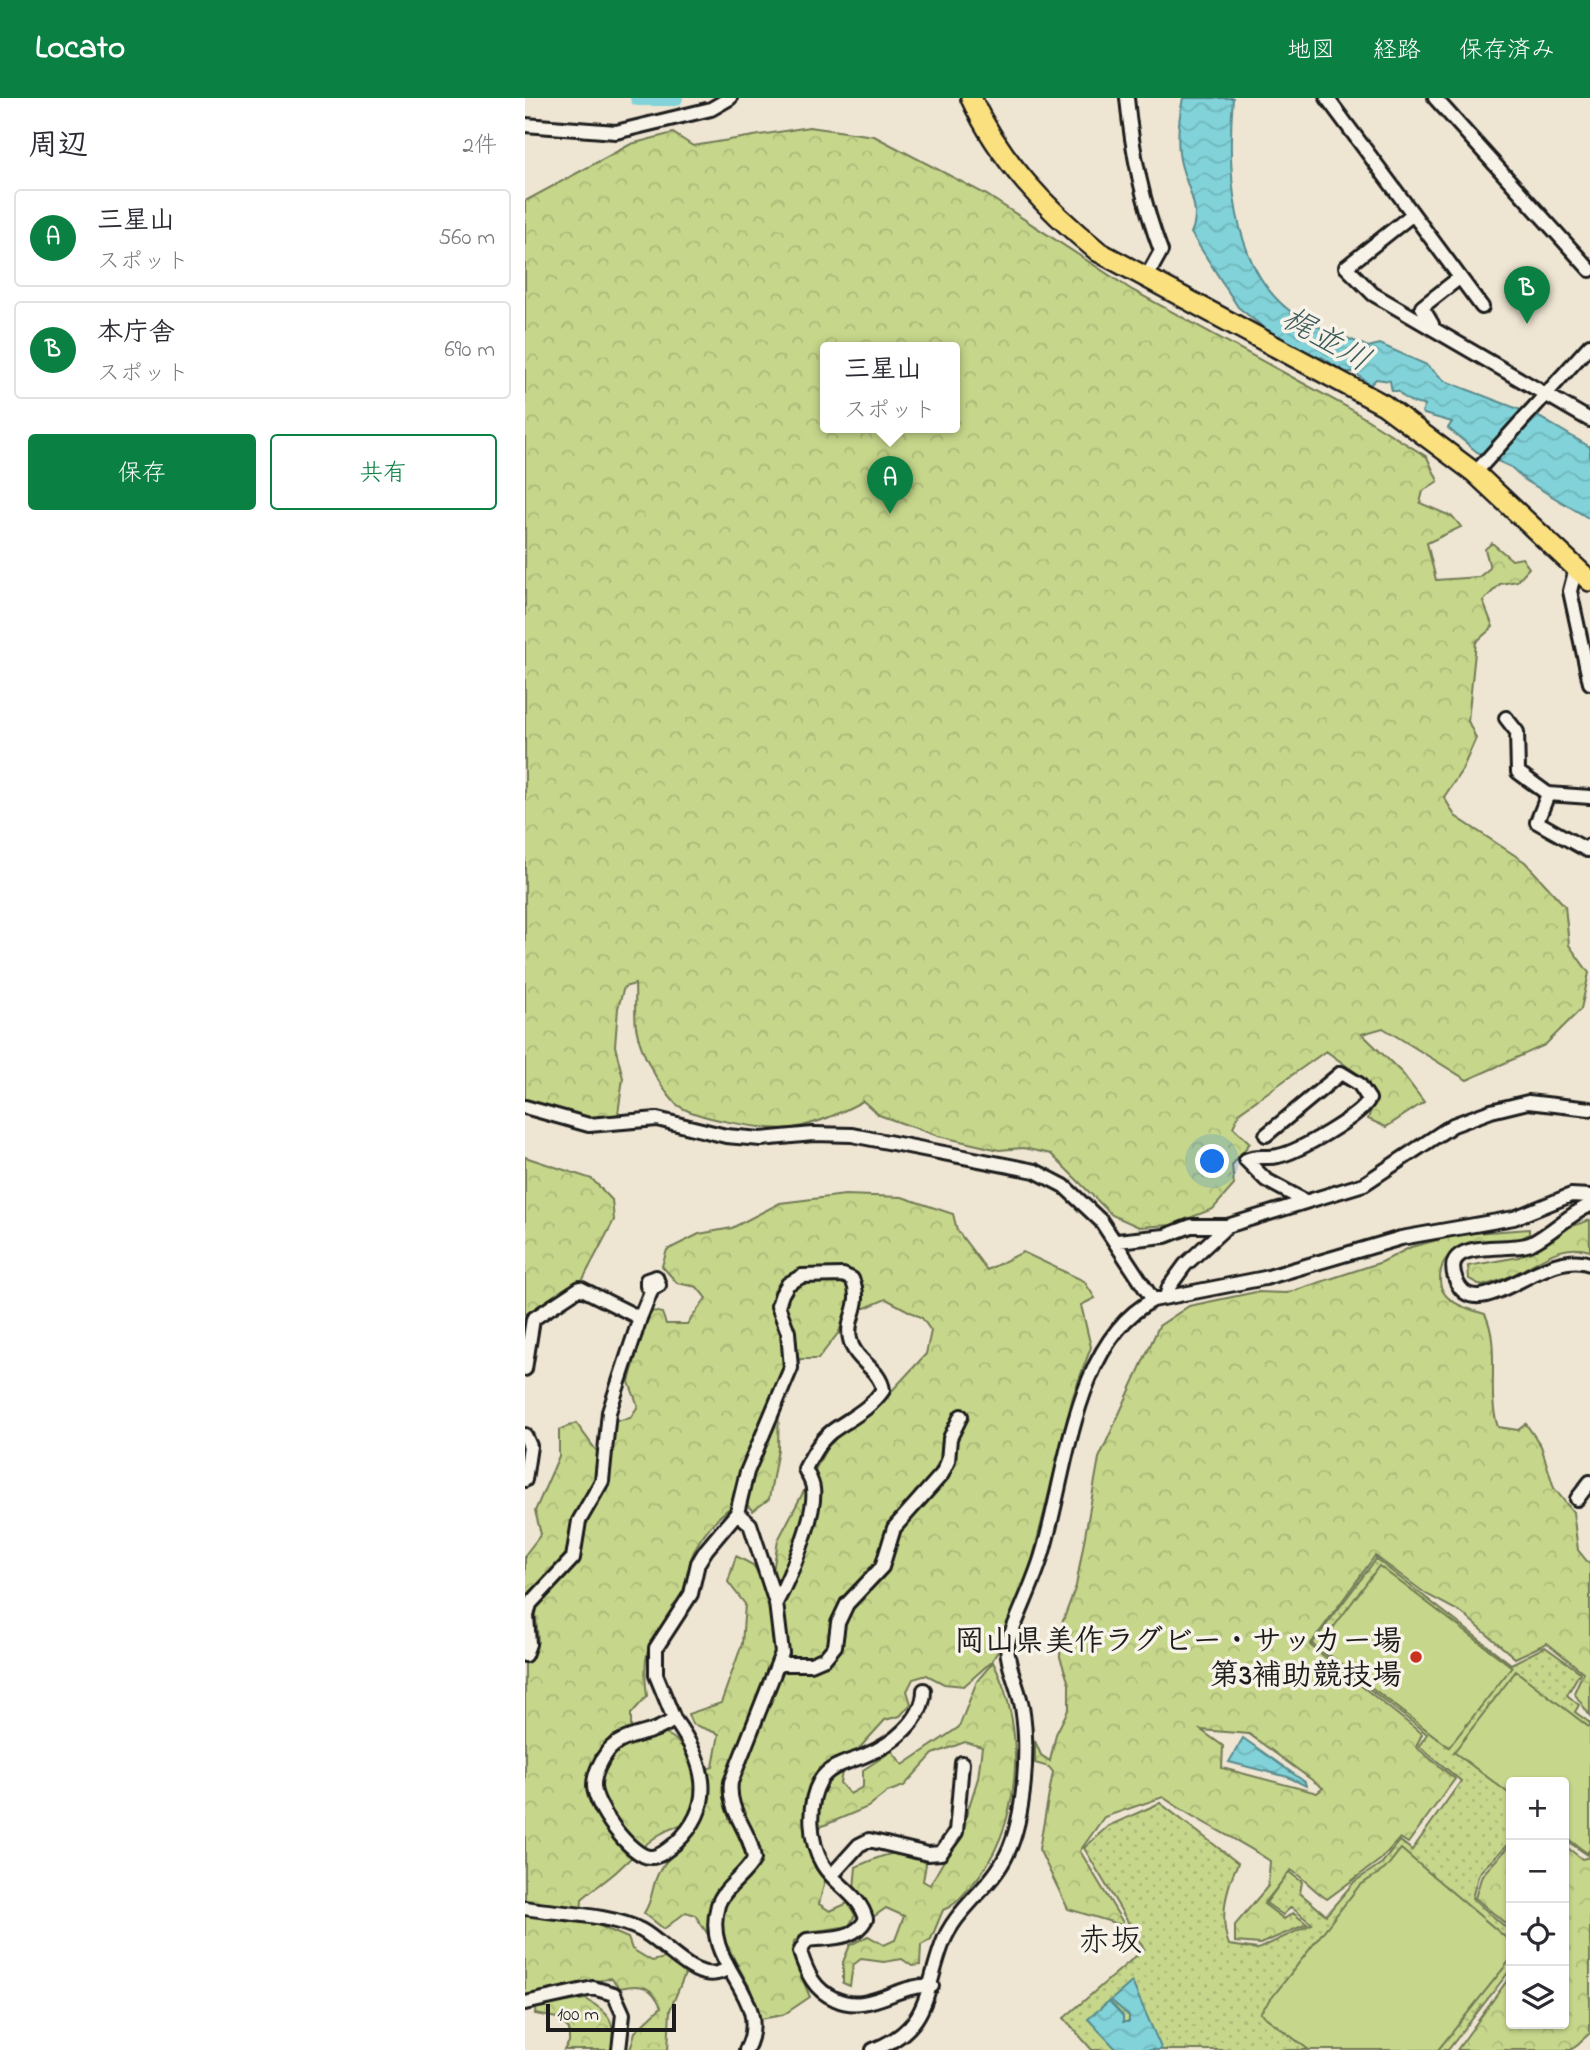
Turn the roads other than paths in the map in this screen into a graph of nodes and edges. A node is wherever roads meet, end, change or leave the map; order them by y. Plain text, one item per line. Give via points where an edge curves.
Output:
1 (730, 98) edge
2 (971, 98) edge
3 (1127, 98) edge
4 (1327, 98) edge
5 (1435, 98) edge
6 (525, 125) edge
7 (1413, 214) junction
8 (1590, 270) edge
9 (1459, 278) junction
10 (1145, 280) junction
11 (1482, 307) dead end
12 (1437, 330) junction
13 (1590, 345) edge
14 (1543, 395) junction
15 (1590, 420) edge
16 (1481, 467) junction
17 (1583, 575) edge
18 (1590, 683) edge
19 (1506, 718) dead end
20 (1548, 794) junction
21 (1590, 797) edge
22 (1590, 845) edge
23 (525, 1107) edge
24 (1590, 1109) edge
25 (1266, 1135) dead end
26 (1590, 1196) edge
27 (1305, 1201) junction
28 (1590, 1205) edge
29 (1227, 1226) junction
30 (1117, 1241) junction
31 (1590, 1264) edge
32 (652, 1289) dead end
33 (1166, 1297) junction
34 (1153, 1300) junction
35 (640, 1318) junction
36 (525, 1369) edge
37 (961, 1416) dead end
38 (525, 1435) edge
39 (525, 1480) edge
40 (1590, 1482) edge
41 (1577, 1499) dead end
42 (737, 1513) junction
43 (776, 1603) junction
44 (525, 1655) edge
45 (780, 1664) junction
46 (924, 1690) dead end
47 (674, 1719) junction
48 (962, 1763) dead end
49 (832, 1875) junction
50 (525, 1908) edge
51 (727, 1969) junction
52 (932, 1986) junction
53 (525, 2003) edge
54 (619, 2050) edge
55 (745, 2050) edge
56 (873, 2050) edge

1 - 6 street via 711,109 616,132
2 - 10 highway via 981,121 1028,188 1099,252
3 - 10 street via 1145,210 1161,251
4 - 7 street
5 - 8 street
7 - 9 street
7 - 12 street via 1346,267 1373,294
9 - 11 street
9 - 12 street via 1422,307
10 - 16 highway via 1384,405
12 - 14 street
13 - 14 street
14 - 15 street
14 - 16 street
16 - 17 highway
17 - 18 street via 1570,591
19 - 20 street via 1517,732 1518,772
20 - 21 street
20 - 22 street via 1537,822 1587,850
23 - 30 street via 589,1125 656,1119 726,1136 761,1139 852,1135 1035,1171 1064,1186
24 - 27 street via 1528,1102 1490,1111 1453,1125 1364,1184
25 - 27 street via 1341,1073 1359,1084 1369,1099 1360,1110 1310,1142 1277,1157 1246,1160 1266,1180
26 - 33 street via 1571,1195 1514,1218 1401,1238 1265,1278
27 - 29 street
28 - 31 street via 1570,1214 1532,1244 1466,1251 1455,1264 1454,1275 1459,1286 1481,1298 1556,1262 1571,1259
29 - 30 street via 1191,1226 1165,1236
29 - 33 street via 1185,1265
30 - 34 street
32 - 35 street
33 - 34 street
34 - 52 street via 1140,1307 1103,1349 1085,1388 1042,1555 1007,1645 1025,1727 1016,1832 1007,1856 952,1923
35 - 36 street via 580,1288 533,1319
35 - 44 street via 608,1412 602,1481 579,1521 568,1565 530,1604
37 - 45 street via 950,1438 942,1474 894,1528 882,1567 847,1604 835,1646 825,1658 810,1664
38 - 39 street via 530,1446
40 - 41 street
42 - 43 street via 750,1524
42 - 43 street via 747,1472 791,1368 788,1332 778,1306 782,1294 802,1276 852,1279 857,1290 849,1339 876,1373 883,1390 816,1448 806,1469 814,1490 806,1527 789,1580
42 - 47 street via 698,1563 691,1594 656,1648 656,1675
43 - 45 street
45 - 51 street via 765,1689 731,1782 733,1811 754,1859 719,1902 717,1945
46 - 49 street via 919,1711 889,1743 831,1769 820,1780 811,1820 818,1855
47 - 47 street via 695,1747 702,1801 689,1830 652,1858 629,1847 603,1812 594,1785 599,1766 619,1741
48 - 49 street via 956,1832 941,1853 869,1840
49 - 52 street via 857,1900 866,1919 850,1936 807,1940 801,1945 804,1964 817,1988 855,2005
50 - 51 street via 617,1921 657,1940 705,1975
51 - 55 street via 752,2008 753,2036
52 - 56 street via 916,2021 901,2036
53 - 54 street via 593,1988 614,1994 623,2014

